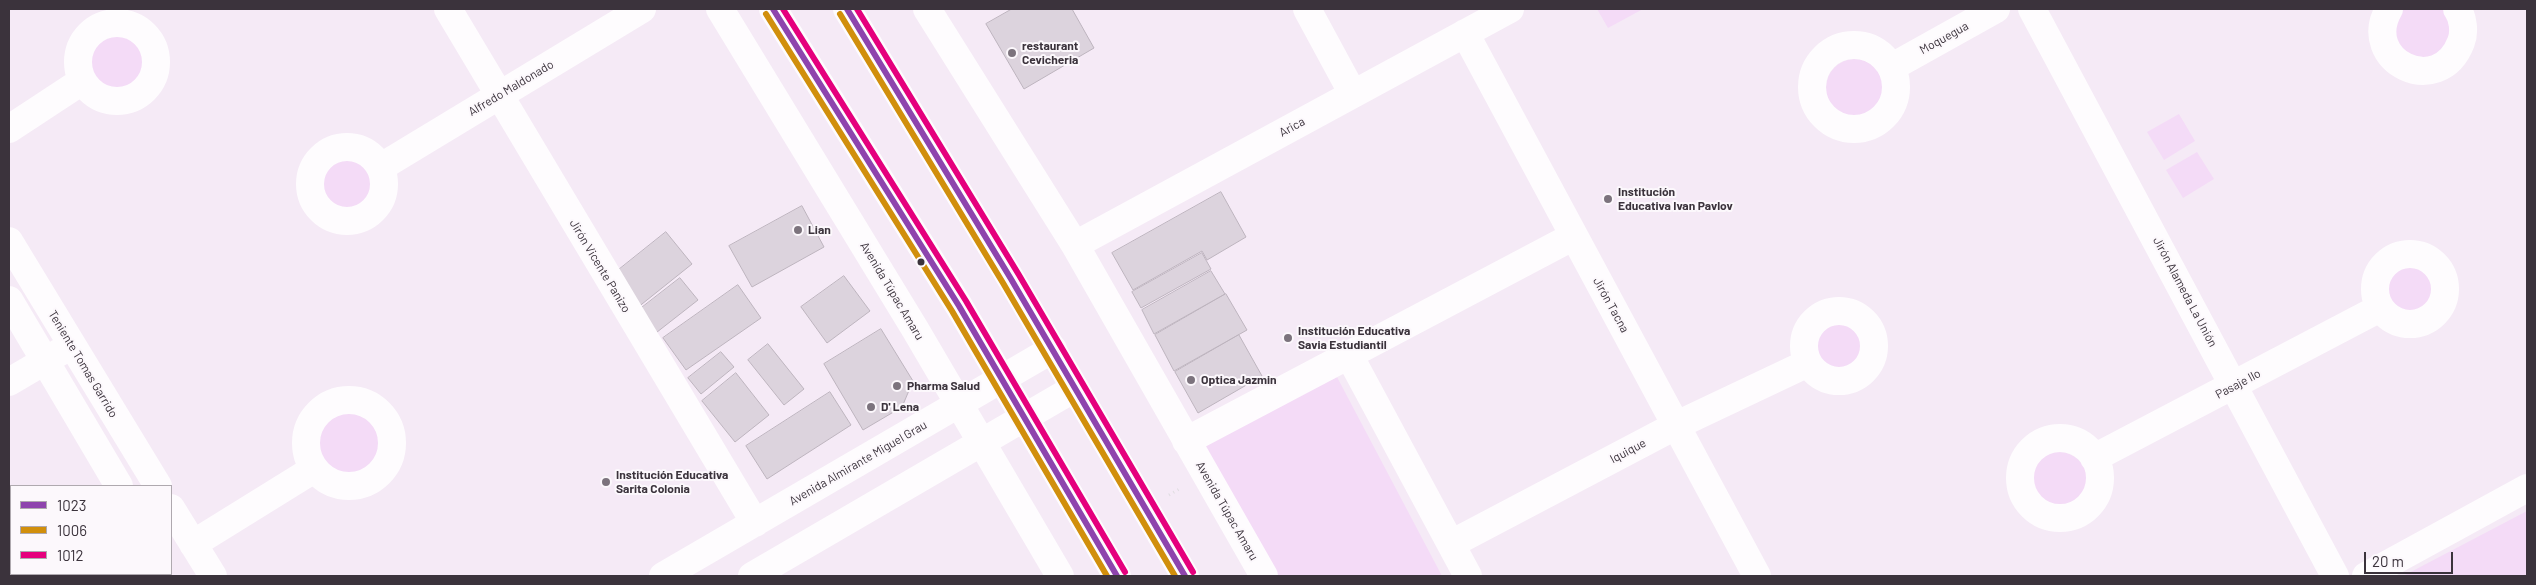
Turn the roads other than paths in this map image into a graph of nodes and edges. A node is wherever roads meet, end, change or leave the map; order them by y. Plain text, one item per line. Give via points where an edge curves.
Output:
1 (448, 9) edge
2 (642, 9) edge
3 (720, 9) edge
4 (773, 9) edge
5 (847, 9) edge
6 (1307, 9) edge
7 (1510, 9) edge
8 (1996, 9) edge
9 (2032, 9) edge
10 (2389, 9) edge
11 (2461, 10) edge
12 (933, 11) edge
13 (1465, 33) junction
14 (1892, 67) dead end
15 (82, 81) dead end
16 (1353, 94) junction
17 (498, 96) junction
18 (9, 129) edge
19 (381, 167) dead end
20 (1574, 236) junction
21 (9, 241) edge
22 (1075, 245) junction
23 (9, 300) edge
24 (2380, 308) dead end
25 (72, 345) junction
26 (1052, 349) junction
27 (1348, 355) junction
28 (45, 361) junction
29 (1808, 363) dead end
30 (1002, 379) junction
31 (9, 382) edge
32 (2235, 386) junction
33 (1075, 388) junction
34 (960, 404) junction
35 (1024, 419) junction
36 (1677, 425) junction
37 (1186, 441) junction
38 (982, 444) junction
39 (2094, 458) dead end
40 (314, 469) dead end
41 (118, 485) edge
42 (157, 485) edge
43 (2527, 488) edge
44 (172, 510) edge
45 (754, 523) junction
46 (193, 544) junction
47 (1451, 544) junction
48 (212, 576) edge
49 (663, 576) edge
50 (752, 576) edge
51 (1060, 576) edge
52 (1117, 576) edge
53 (1185, 576) edge
54 (1264, 576) edge
55 (1468, 576) edge
56 (1757, 576) edge
57 (2335, 576) edge
58 (2366, 576) edge

1 - 17 main road, Jirón Vicente Panizo
2 - 17 main road, Alfredo Maldonado
3 - 34 main road, Avenida Túpac Amaru
4 - 30 main road
5 - 26 main road
6 - 16 main road
7 - 13 main road, Arica
8 - 14 main road, Moquegua
9 - 32 main road, Jirón Alameda La Unión
10 - 11 main road via 2382,30 2390,55 2412,70 2425,71 2450,61 2458,51 2463,38
12 - 22 main road, Avenida Túpac Amaru
13 - 16 main road, Arica
13 - 20 main road, Jirón Tacna
15 - 18 main road
16 - 22 main road, Arica
17 - 19 main road, Alfredo Maldonado
17 - 45 main road, Jirón Vicente Panizo
20 - 27 main road
20 - 36 main road, Jirón Tacna
21 - 25 main road, Teniente Tomas Garrido
22 - 37 main road, Avenida Túpac Amaru
23 - 28 main road
24 - 32 main road, Pasaje Ilo
25 - 28 main road
25 - 42 main road, Teniente Tomas Garrido
26 - 30 main road, Avenida Almirante Miguel Grau
26 - 33 main road
27 - 37 main road
27 - 47 main road
28 - 31 main road
28 - 41 main road
29 - 36 main road, Iquique
30 - 34 main road, Avenida Almirante Miguel Grau
30 - 35 main road
32 - 39 main road, Pasaje Ilo
32 - 57 main road, Jirón Alameda La Unión
33 - 35 main road
33 - 53 main road
34 - 38 main road, Avenida Túpac Amaru
34 - 45 main road, Avenida Almirante Miguel Grau
35 - 38 main road
35 - 52 main road
36 - 47 main road, Iquique
36 - 56 main road, Jirón Tacna
37 - 54 main road, Avenida Túpac Amaru
38 - 50 main road
38 - 51 main road, Avenida Túpac Amaru
40 - 46 main road
43 - 58 main road
44 - 46 main road
45 - 49 main road, Avenida Almirante Miguel Grau
46 - 48 main road
47 - 55 main road

